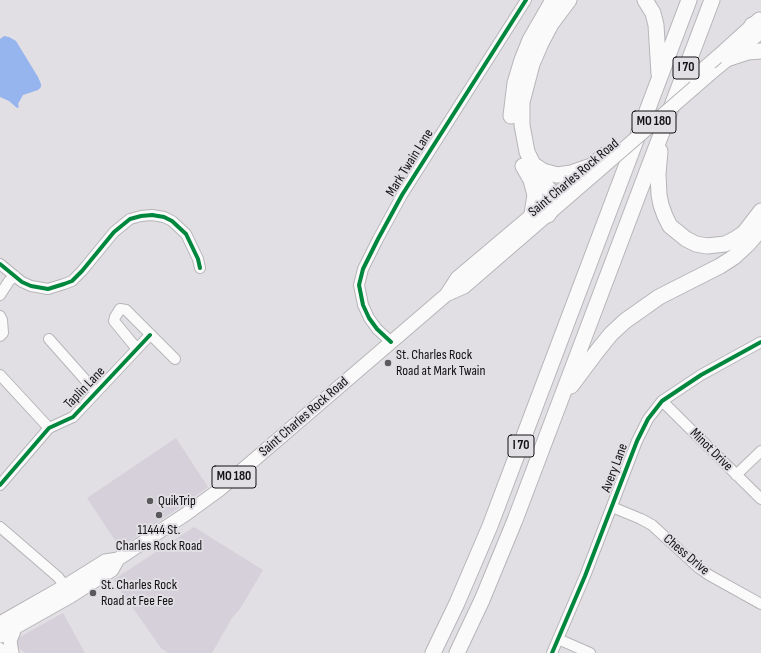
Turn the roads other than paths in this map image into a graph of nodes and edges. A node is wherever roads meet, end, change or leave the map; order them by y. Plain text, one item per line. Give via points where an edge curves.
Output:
1 (526, 0) edge
2 (553, 0) edge
3 (569, 0) edge
4 (645, 0) edge
5 (689, 0) edge
6 (712, 0) edge
7 (759, 24) edge
8 (761, 51) edge
9 (724, 57) junction
10 (659, 79) junction
11 (661, 135) junction
12 (533, 165) junction
13 (592, 169) junction
14 (530, 180) junction
15 (554, 203) junction
16 (761, 211) edge
17 (532, 214) junction
18 (761, 229) edge
19 (0, 264) edge
20 (200, 268) dead end
21 (15, 276) junction
22 (0, 294) edge
23 (446, 295) junction
24 (0, 316) edge
25 (150, 335) junction
26 (0, 336) edge
27 (48, 339) dead end
28 (391, 342) junction
29 (761, 342) edge
30 (137, 349) junction
31 (175, 359) dead end
32 (0, 375) edge
33 (96, 392) junction
34 (561, 400) junction
35 (662, 402) junction
36 (49, 428) junction
37 (761, 451) edge
38 (736, 475) junction
39 (0, 485) edge
40 (761, 499) edge
41 (612, 507) junction
42 (0, 527) edge
43 (118, 560) junction
44 (65, 586) junction
45 (761, 604) edge
46 (0, 623) edge
47 (15, 628) junction
48 (0, 636) edge
49 (558, 640) junction
50 (0, 648) edge
51 (6, 653) edge
52 (12, 653) edge
53 (434, 653) edge
54 (457, 653) edge
55 (552, 653) edge
56 (590, 653) edge

1 - 28 street, Mark Twain Lane via 402,194 363,269 359,285 363,305 377,329
2 - 14 highway via 525,53 512,101 515,147
3 - 12 highway via 541,43 532,64 522,102 525,146
4 - 10 highway via 653,13 656,25
5 - 10 highway, I 70
6 - 11 highway, I 70
7 - 9 main road, Saint Charles Rock Road / MO 180
8 - 9 highway
9 - 13 main road, Saint Charles Rock Road / MO 180, bridge via 711,73
9 - 13 main road, Saint Charles Rock Road / MO 180, bridge via 604,154
10 - 53 highway, I 70 via 490,526
11 - 16 highway via 659,195 665,216 678,234 696,244 725,244 744,233
11 - 34 highway, I 70
12 - 13 highway via 557,175
12 - 15 highway
13 - 15 main road, Saint Charles Rock Road / MO 180
14 - 15 highway
14 - 17 highway via 535,195
15 - 17 main road, Saint Charles Rock Road / MO 180
15 - 23 main road, Saint Charles Rock Road / MO 180 via 464,287
17 - 23 main road, Saint Charles Rock Road / MO 180 via 457,278
18 - 34 highway via 734,257 659,297 625,321 598,350
19 - 21 street
20 - 21 street via 186,234 172,221 152,215 130,219 114,232 72,281 48,289 31,286
21 - 22 street
23 - 28 main road, Saint Charles Rock Road / MO 180
24 - 26 street via 3,333
25 - 30 street, Taplin Lane
25 - 30 street via 126,310 120,309 114,321
25 - 31 street
27 - 33 street
28 - 43 main road, Saint Charles Rock Road / MO 180 via 219,490
29 - 35 street, Avery Lane via 700,375
30 - 33 street, Taplin Lane
32 - 36 street
33 - 36 street, Taplin Lane via 73,417
34 - 54 highway, I 70 via 501,556
35 - 38 street, Minot Drive
35 - 41 street, Avery Lane via 648,419 637,441
36 - 39 street, Taplin Lane
37 - 38 street
38 - 40 street, Minot Drive
41 - 45 street, Chess Drive via 652,525 699,568
41 - 49 street, Avery Lane
42 - 44 street
43 - 44 main road, Saint Charles Rock Road / MO 180 via 105,560
43 - 47 main road, Saint Charles Rock Road / MO 180 via 112,570 66,600
44 - 46 main road, Saint Charles Rock Road / MO 180
47 - 48 main road, Saint Charles Rock Road / MO 180
47 - 52 main road via 10,641
49 - 55 street, Avery Lane
49 - 56 street
50 - 51 street

